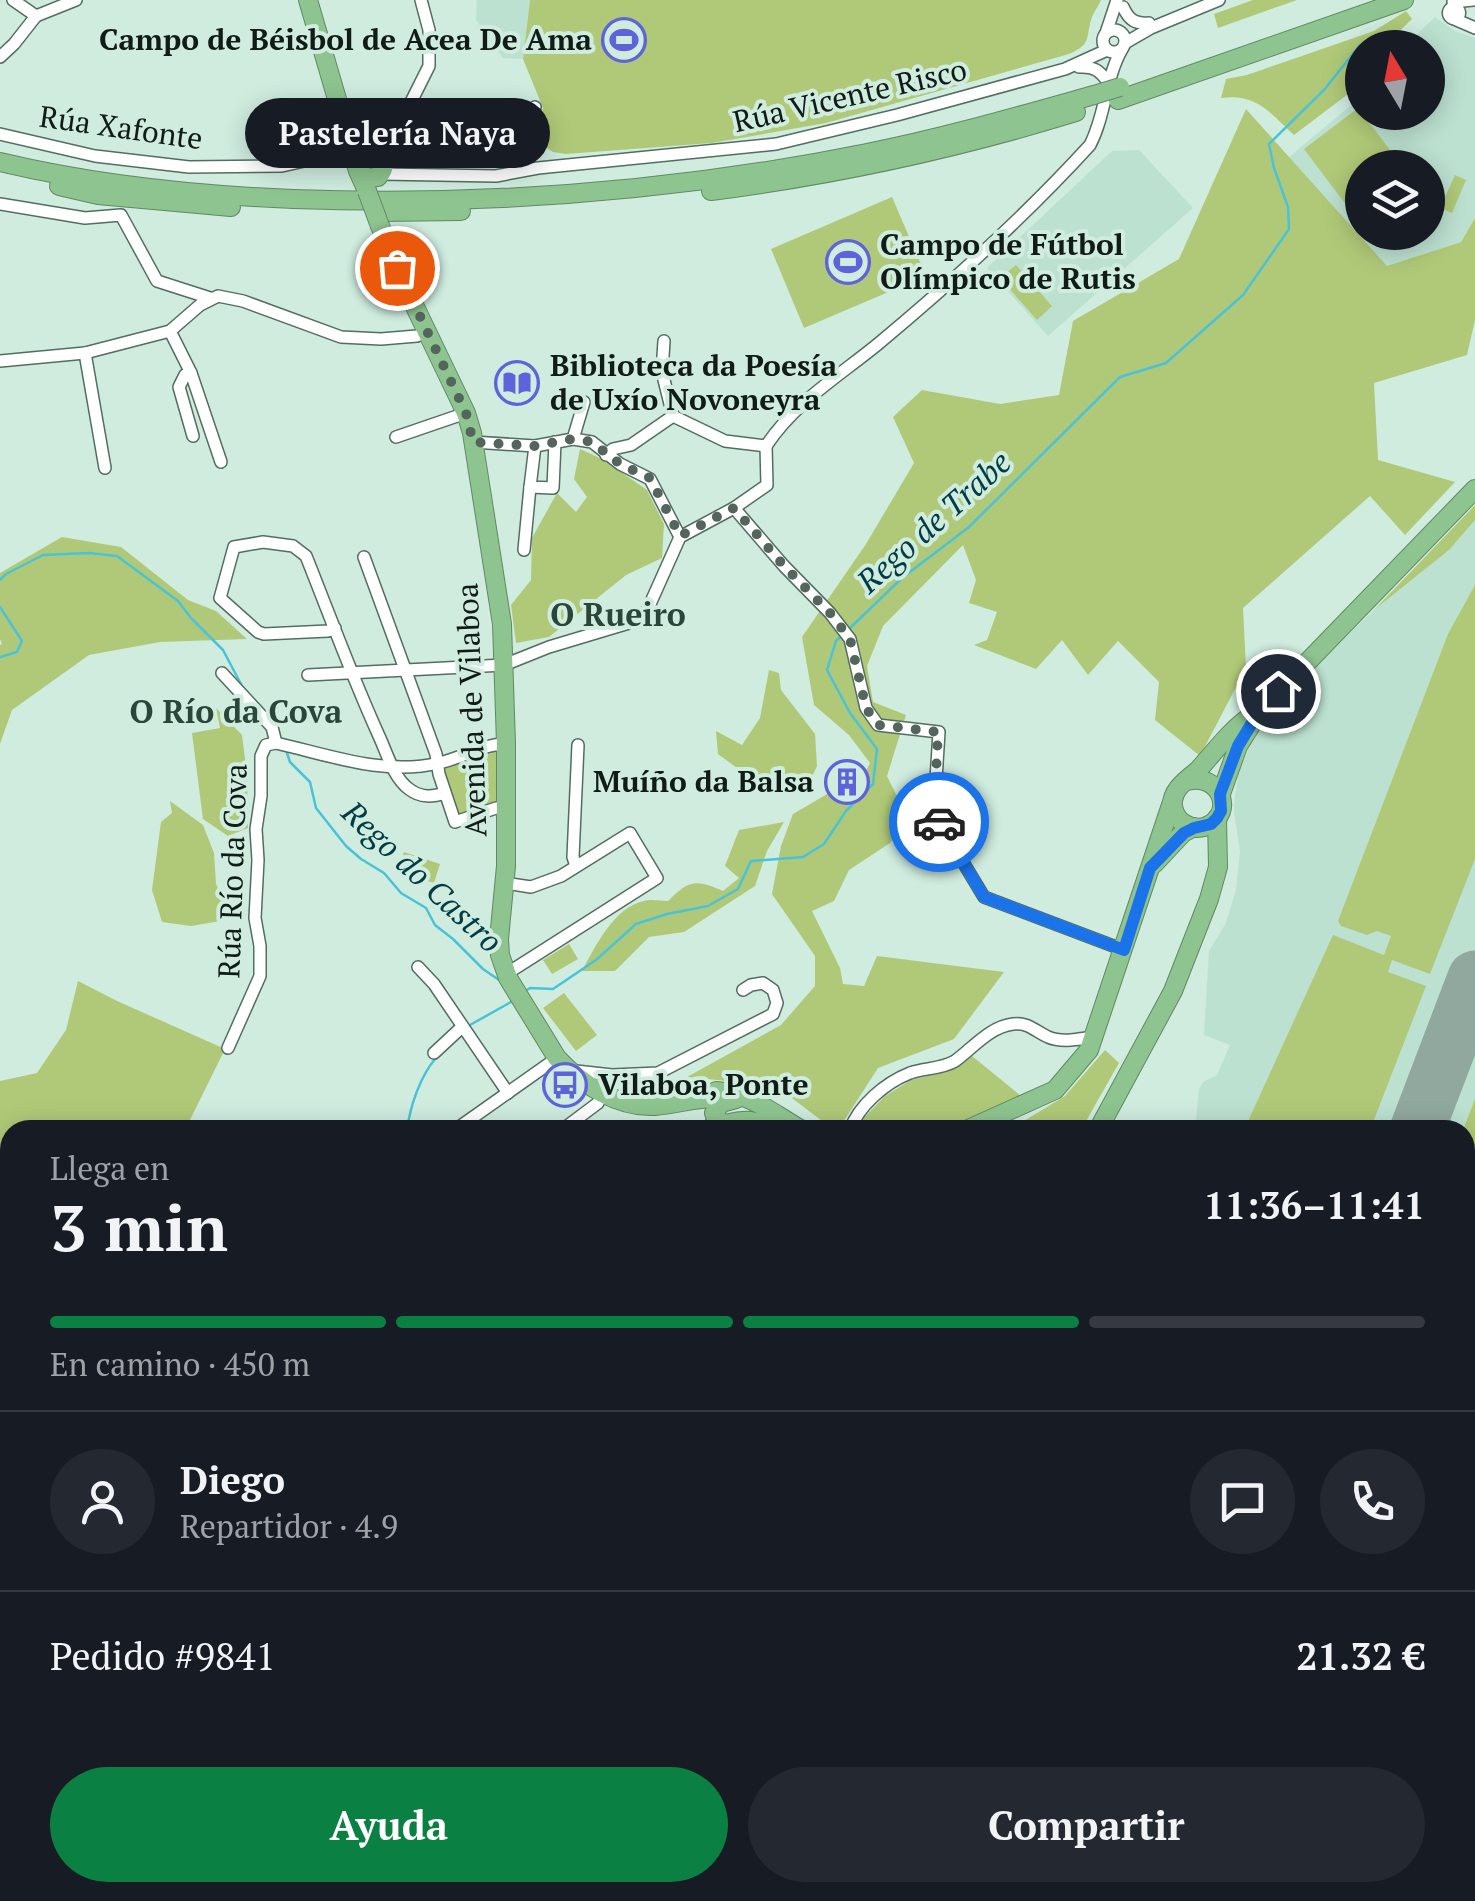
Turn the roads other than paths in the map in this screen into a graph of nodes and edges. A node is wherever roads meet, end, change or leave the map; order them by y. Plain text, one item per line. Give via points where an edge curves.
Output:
1 (13, 0) edge
2 (76, 0) edge
3 (308, 0) edge
4 (421, 0) edge
5 (1219, 0) edge
6 (1373, 0) edge
7 (1404, 0) edge
8 (1474, 0) edge
9 (1121, 2) edge
10 (1454, 8) edge
11 (1185, 13) junction
12 (36, 16) junction
13 (1150, 23) junction
14 (1472, 27) edge
15 (1114, 41) junction
16 (0, 57) edge
17 (1065, 70) junction
18 (1107, 94) junction
19 (535, 107) dead end
20 (0, 134) edge
21 (524, 154) junction
22 (0, 162) edge
23 (370, 163) junction
24 (538, 168) junction
25 (520, 171) junction
26 (0, 173) edge
27 (0, 204) edge
28 (210, 298) junction
29 (170, 331) junction
30 (426, 332) junction
31 (664, 341) dead end
32 (85, 353) junction
33 (0, 362) edge
34 (191, 374) junction
35 (584, 402) dead end
36 (466, 413) junction
37 (673, 416) junction
38 (192, 436) dead end
39 (396, 438) dead end
40 (573, 439) junction
41 (473, 442) junction
42 (555, 442) junction
43 (534, 446) junction
44 (766, 446) junction
45 (606, 454) junction
46 (221, 462) dead end
47 (105, 468) dead end
48 (530, 486) junction
49 (1475, 490) edge
50 (734, 508) junction
51 (680, 536) junction
52 (524, 550) dead end
53 (364, 557) dead end
54 (335, 628) junction
55 (504, 665) junction
56 (406, 669) junction
57 (222, 672) dead end
58 (352, 672) junction
59 (308, 675) dead end
60 (1260, 710) junction
61 (276, 742) junction
62 (506, 744) junction
63 (578, 744) dead end
64 (438, 764) junction
65 (394, 768) junction
66 (1187, 780) junction
67 (445, 793) junction
68 (1220, 794) junction
69 (1174, 796) junction
70 (505, 808) junction
71 (1205, 824) junction
72 (576, 866) junction
73 (1150, 868) junction
74 (505, 883) junction
75 (1124, 950) junction
76 (418, 967) dead end
77 (507, 976) junction
78 (744, 990) dead end
79 (462, 1027) junction
80 (1094, 1037) junction
81 (228, 1048) dead end
82 (434, 1053) dead end
83 (562, 1063) junction
84 (631, 1074) junction
85 (508, 1092) junction
86 (607, 1095) junction
87 (683, 1096) junction
88 (653, 1106) junction
89 (721, 1115) edge
90 (469, 1120) edge
91 (575, 1120) edge
92 (747, 1120) edge
93 (774, 1120) edge
94 (854, 1120) edge
95 (988, 1120) edge
96 (1103, 1120) edge

1 - 12 street
2 - 12 street
3 - 23 highway, Avenida de Vilaboa
4 - 23 street via 430,30 429,66 395,137
5 - 11 street
6 - 18 highway
7 - 18 highway via 1246,57
8 - 10 street
9 - 13 street via 1133,21
9 - 15 street
10 - 14 street
11 - 13 street
11 - 15 street
12 - 16 street
13 - 15 street
15 - 17 street, Rúa Vicente Risco
15 - 18 street
17 - 18 street via 1100,71
17 - 24 street, Rúa Vicente Risco via 776,144
18 - 22 highway via 789,168 594,192 363,202 243,196 113,184
18 - 26 highway via 994,138 878,165 565,206 290,211 98,195
18 - 44 street via 1097,132 1070,167 968,265 801,404
19 - 21 street
20 - 23 street, Rúa Xafonte via 95,156 190,167
21 - 23 street via 426,134 412,153
21 - 24 street
21 - 25 street
23 - 25 street, Rúa Vicente Risco via 405,175
23 - 30 highway, Avenida de Vilaboa, bridge via 380,226
24 - 25 street, Rúa Vicente Risco
27 - 28 street via 85,218 121,215 158,281
28 - 29 street
28 - 30 street via 243,301 341,338
29 - 32 street
29 - 34 street
30 - 36 highway, Avenida de Vilaboa
31 - 37 street via 662,372
32 - 33 street
32 - 47 street
34 - 38 street via 178,387
34 - 46 street
35 - 40 street
36 - 39 street
36 - 41 highway, Avenida de Vilaboa
37 - 44 street via 725,441
37 - 45 street
40 - 42 street
40 - 45 street via 592,442
41 - 43 street
41 - 55 highway, Avenida de Vilaboa
42 - 43 street
42 - 48 street via 553,488
43 - 48 street
44 - 50 street via 767,485
45 - 51 street via 650,478
48 - 52 street
49 - 60 highway
50 - 51 street
50 - 75 street via 850,639 866,708 878,725 938,732 937,819 984,897
51 - 55 street via 646,613
53 - 56 street
54 - 54 street via 306,556 294,546 234,547 220,598 258,632
54 - 58 street
55 - 56 street
55 - 62 highway, Avenida de Vilaboa
56 - 58 street
56 - 64 street
57 - 61 street via 272,727
58 - 59 street
58 - 65 street
60 - 66 highway via 1236,726
60 - 68 highway
61 - 65 street, Rúa Río da Cova
61 - 81 street, Rúa Río da Cova via 266,744 260,756 260,976
62 - 64 street, Rúa Río da Cova
62 - 70 highway, Avenida de Vilaboa
63 - 72 street
64 - 65 street, Rúa Río da Cova
64 - 67 street
65 - 67 street via 415,793
66 - 68 highway via 1203,779
66 - 69 highway
67 - 70 street via 455,822
68 - 71 highway via 1221,811
69 - 71 highway via 1179,820
69 - 73 highway
70 - 74 highway, Avenida de Vilaboa
71 - 73 highway via 1184,833
71 - 96 highway via 1212,852 1209,899 1173,991
72 - 74 street via 531,887
72 - 77 street via 630,833 657,878
73 - 75 highway
74 - 77 highway, Avenida de Vilaboa via 498,939
75 - 80 highway
76 - 79 street
77 - 83 highway, Avenida de Vilaboa
78 - 84 street via 763,983 772,990 773,1014 658,1072
79 - 82 street
79 - 85 street
80 - 94 street via 1064,1041 1019,1023 1002,1026 951,1064 880,1089
80 - 95 highway via 1055,1090
83 - 84 street via 580,1073
83 - 85 street
83 - 86 highway, Avenida de Vilaboa
84 - 86 street via 606,1083
85 - 90 street
86 - 88 highway
86 - 91 street
87 - 88 highway
87 - 89 highway via 722,1095
87 - 93 highway via 728,1092 750,1099
88 - 89 highway via 708,1108
89 - 92 highway

